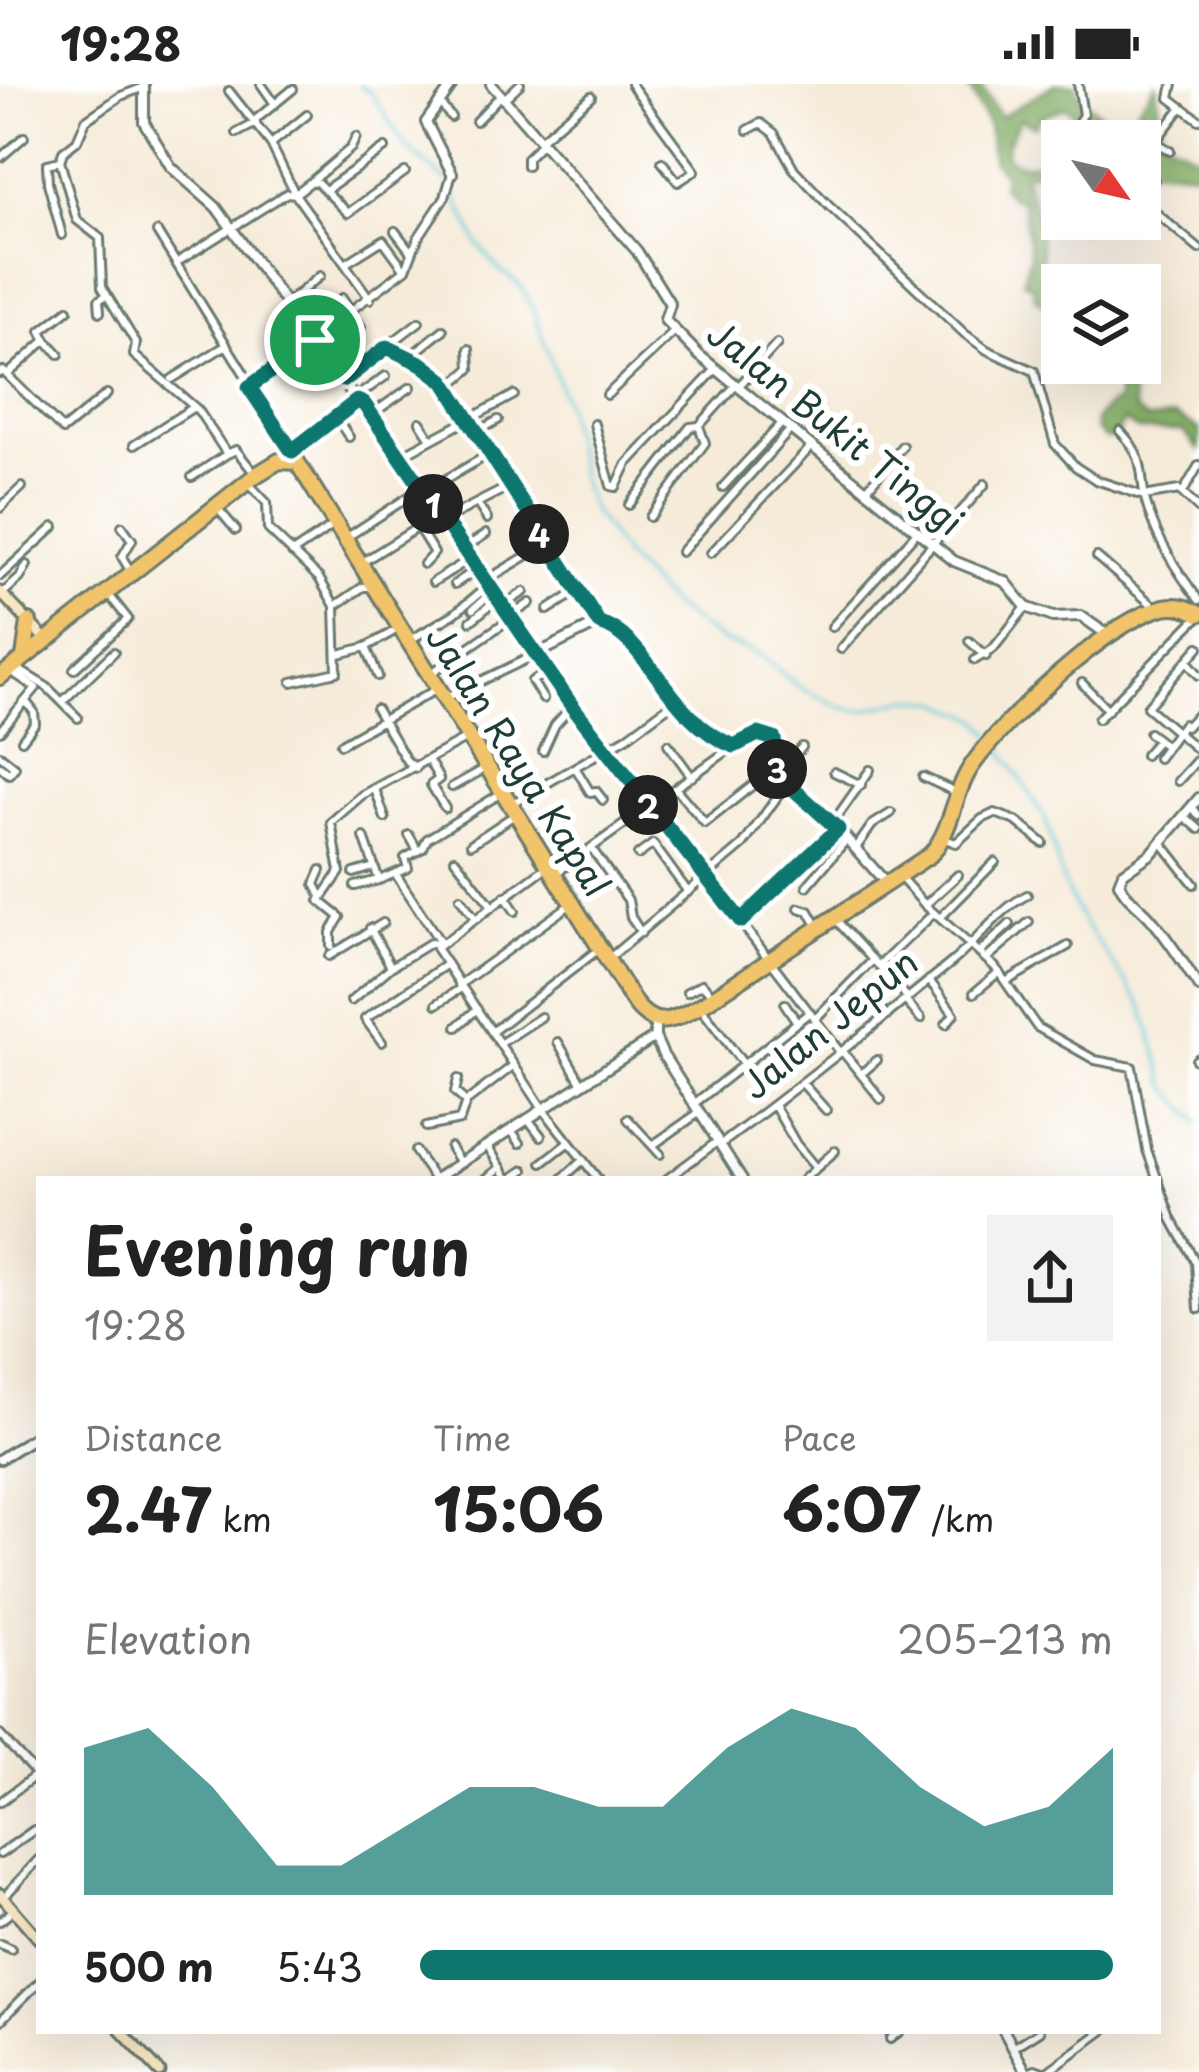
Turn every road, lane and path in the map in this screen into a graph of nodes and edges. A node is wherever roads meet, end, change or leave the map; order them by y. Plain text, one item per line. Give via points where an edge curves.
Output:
1 (261, 84) edge
2 (453, 84) edge
3 (491, 84) edge
4 (520, 84) edge
5 (632, 84) edge
6 (1078, 84) edge
7 (1173, 84) edge
8 (144, 86) edge
9 (293, 89) dead end
10 (229, 91) dead end
11 (591, 96) dead end
12 (502, 98) junction
13 (439, 102) junction
14 (274, 104) junction
15 (1182, 107) junction
16 (307, 115) dead end
17 (451, 117) dead end
18 (1078, 120) edge
19 (1199, 120) edge
20 (476, 121) dead end
21 (255, 122) junction
22 (748, 130) dead end
23 (237, 134) dead end
24 (1161, 134) edge
25 (24, 136) dead end
26 (356, 137) dead end
27 (540, 142) junction
28 (271, 144) junction
29 (1161, 146) edge
30 (385, 148) dead end
31 (1170, 151) dead end
32 (0, 158) edge
33 (58, 162) junction
34 (662, 162) dead end
35 (527, 166) dead end
36 (405, 172) dead end
37 (452, 173) joint
38 (312, 181) junction
39 (327, 190) junction
40 (296, 194) junction
41 (610, 197) dead end
42 (597, 208) junction
43 (1161, 217) edge
44 (232, 227) junction
45 (394, 231) dead end
46 (157, 232) dead end
47 (62, 235) dead end
48 (1199, 249) edge
49 (412, 253) junction
50 (176, 262) junction
51 (345, 264) junction
52 (405, 269) junction
53 (320, 276) dead end
54 (104, 297) junction
55 (341, 298) dead end
56 (370, 299) junction
57 (287, 303) junction
58 (68, 310) dead end
59 (100, 312) dead end
60 (351, 313) junction
61 (418, 322) dead end
62 (361, 327) dead end
63 (442, 330) dead end
64 (675, 331) junction
65 (46, 340) junction
66 (315, 340) junction
67 (776, 344) dead end
68 (225, 346) junction
69 (387, 347) junction
70 (469, 349) dead end
71 (59, 354) dead end
72 (408, 358) junction
73 (716, 369) junction
74 (2, 372) edge
75 (386, 376) dead end
76 (172, 379) dead end
77 (344, 380) junction
78 (737, 386) junction
79 (249, 387) junction
80 (412, 387) dead end
81 (449, 387) junction
82 (107, 394) dead end
83 (514, 395) dead end
84 (607, 395) dead end
85 (357, 399) junction
86 (194, 406) junction
87 (372, 414) junction
88 (337, 419) junction
89 (469, 420) junction
90 (498, 420) dead end
91 (420, 422) dead end
92 (594, 424) dead end
93 (699, 426) junction
94 (787, 426) junction
95 (1120, 431) dead end
96 (477, 432) junction
97 (349, 437) dead end
98 (428, 442) junction
99 (134, 445) dead end
100 (812, 446) junction
101 (902, 446) dead end
102 (230, 452) junction
103 (491, 453) junction
104 (290, 455) junction
105 (402, 455) junction
106 (1199, 465) edge
107 (192, 477) dead end
108 (252, 479) junction
109 (986, 484) dead end
110 (510, 485) junction
111 (22, 487) dead end
112 (723, 488) dead end
113 (867, 489) junction
114 (422, 491) junction
115 (1184, 492) junction
116 (1144, 496) junction
117 (405, 502) dead end
118 (477, 503) junction
119 (629, 505) dead end
120 (216, 507) junction
121 (0, 508) edge
122 (1199, 509) edge
123 (441, 517) junction
124 (650, 517) dead end
125 (487, 520) dead end
126 (337, 524) junction
127 (122, 526) dead end
128 (54, 527) dead end
129 (418, 527) junction
130 (236, 530) dead end
131 (918, 531) junction
132 (486, 534) dead end
133 (346, 538) junction
134 (546, 544) junction
135 (934, 544) junction
136 (463, 549) junction
137 (294, 552) junction
138 (681, 552) dead end
139 (711, 553) dead end
140 (1097, 557) dead end
141 (470, 560) junction
142 (361, 563) junction
143 (424, 564) dead end
144 (27, 565) dead end
145 (477, 569) junction
146 (132, 573) junction
147 (0, 576) edge
148 (1199, 578) edge
149 (433, 582) dead end
150 (455, 584) dead end
151 (376, 586) junction
152 (1190, 588) junction
153 (106, 592) junction
154 (524, 592) dead end
155 (576, 592) junction
156 (1, 593) edge
157 (493, 593) junction
158 (1199, 600) edge
159 (530, 603) dead end
160 (338, 604) junction
161 (472, 608) dead end
162 (1026, 608) junction
163 (1157, 609) junction
164 (548, 610) dead end
165 (1199, 614) edge
166 (510, 618) junction
167 (471, 621) dead end
168 (29, 622) junction
169 (599, 623) junction
170 (832, 627) dead end
171 (405, 634) junction
172 (1109, 636) junction
173 (46, 640) junction
174 (969, 640) dead end
175 (1199, 646) edge
176 (366, 647) junction
177 (841, 649) dead end
178 (114, 652) dead end
179 (340, 654) junction
180 (535, 655) junction
181 (986, 656) junction
182 (975, 660) dead end
183 (1187, 661) junction
184 (11, 667) edge
185 (74, 669) dead end
186 (548, 671) junction
187 (1199, 675) edge
188 (378, 676) dead end
189 (292, 682) dead end
190 (1082, 683) dead end
191 (438, 687) junction
192 (543, 700) dead end
193 (62, 702) junction
194 (674, 702) junction
195 (27, 703) junction
196 (572, 706) junction
197 (376, 709) dead end
198 (1108, 710) junction
199 (1196, 716) dead end
200 (78, 718) dead end
201 (1098, 719) dead end
202 (383, 723) junction
203 (0, 731) edge
204 (1177, 731) junction
205 (1150, 733) dead end
206 (468, 737) junction
207 (22, 740) dead end
208 (1162, 742) junction
209 (668, 744) dead end
210 (341, 745) dead end
211 (734, 746) junction
212 (802, 747) dead end
213 (603, 748) junction
214 (543, 751) dead end
215 (1199, 754) edge
216 (0, 755) edge
217 (1145, 755) dead end
218 (1158, 758) dead end
219 (429, 760) junction
220 (0, 766) edge
221 (575, 766) junction
222 (776, 767) junction
223 (416, 768) junction
224 (487, 768) junction
225 (870, 770) dead end
226 (833, 772) dead end
227 (692, 776) junction
228 (923, 777) dead end
229 (1178, 781) dead end
230 (861, 784) junction
231 (789, 785) junction
232 (452, 787) dead end
233 (675, 788) junction
234 (371, 791) junction
235 (958, 793) junction
236 (1199, 798) edge
237 (603, 800) dead end
238 (847, 803) junction
239 (509, 804) junction
240 (649, 805) junction
241 (1192, 806) junction
242 (445, 808) dead end
243 (856, 811) dead end
244 (891, 813) dead end
245 (1184, 816) junction
246 (1199, 816) edge
247 (385, 818) dead end
248 (835, 826) junction
249 (1199, 829) edge
250 (409, 835) dead end
251 (364, 837) dead end
252 (848, 838) junction
253 (942, 838) junction
254 (1161, 842) junction
255 (1043, 843) dead end
256 (471, 844) dead end
257 (591, 848) junction
258 (856, 848) junction
259 (418, 851) junction
260 (638, 855) dead end
261 (455, 860) dead end
262 (995, 862) dead end
263 (374, 868) junction
264 (322, 870) dead end
265 (551, 870) junction
266 (354, 873) dead end
267 (958, 874) dead end
268 (706, 876) junction
269 (387, 879) junction
270 (894, 881) junction
271 (1194, 884) dead end
272 (355, 886) dead end
273 (807, 886) dead end
274 (688, 892) junction
275 (1028, 895) dead end
276 (321, 896) junction
277 (505, 896) junction
278 (460, 898) dead end
279 (571, 904) junction
280 (491, 905) junction
281 (925, 905) junction
282 (799, 908) dead end
283 (514, 911) dead end
284 (937, 916) junction
285 (474, 917) junction
286 (836, 919) junction
287 (741, 921) junction
288 (1029, 922) dead end
289 (383, 923) dead end
290 (1010, 924) dead end
291 (370, 928) junction
292 (819, 929) junction
293 (641, 933) junction
294 (439, 943) junction
295 (973, 945) junction
296 (1068, 946) dead end
297 (939, 953) dead end
298 (602, 955) junction
299 (983, 955) junction
300 (771, 960) junction
301 (876, 963) junction
302 (446, 964) junction
303 (948, 965) junction
304 (391, 967) junction
305 (1000, 972) junction
306 (929, 980) junction
307 (1007, 981) junction
308 (460, 986) junction
309 (1199, 987) edge
310 (687, 992) dead end
311 (974, 993) dead end
312 (714, 997) junction
313 (873, 998) dead end
314 (907, 999) junction
315 (351, 1000) dead end
316 (437, 1004) dead end
317 (785, 1004) dead end
318 (700, 1006) junction
319 (477, 1009) junction
320 (886, 1015) junction
321 (813, 1016) junction
322 (541, 1017) dead end
323 (921, 1019) dead end
324 (797, 1022) junction
325 (946, 1024) dead end
326 (457, 1027) dead end
327 (655, 1029) junction
328 (493, 1031) junction
329 (382, 1042) dead end
330 (558, 1042) dead end
331 (501, 1043) junction
332 (841, 1051) junction
333 (877, 1060) dead end
334 (514, 1065) junction
335 (746, 1066) junction
336 (861, 1074) junction
337 (458, 1079) dead end
338 (802, 1083) junction
339 (582, 1084) junction
340 (881, 1100) dead end
341 (466, 1102) junction
342 (774, 1105) junction
343 (697, 1108) junction
344 (543, 1109) junction
345 (826, 1110) dead end
346 (528, 1119) junction
347 (628, 1119) dead end
348 (426, 1126) dead end
349 (511, 1130) junction
350 (541, 1136) dead end
351 (568, 1142) junction
352 (520, 1143) dead end
353 (719, 1143) junction
354 (487, 1145) junction
355 (653, 1145) junction
356 (450, 1148) dead end
357 (835, 1150) dead end
358 (415, 1151) dead end
359 (659, 1154) dead end
360 (583, 1160) junction
361 (542, 1162) dead end
362 (460, 1163) junction
363 (815, 1166) junction
364 (501, 1167) junction
365 (524, 1170) dead end
366 (435, 1176) edge
367 (440, 1176) edge
368 (490, 1176) edge
369 (508, 1176) edge
370 (515, 1176) edge
371 (565, 1176) edge
372 (596, 1176) edge
373 (671, 1176) edge
374 (740, 1176) edge
375 (806, 1176) edge
376 (1156, 1176) edge
377 (1161, 1189) edge
378 (1199, 1310) edge
379 (36, 1436) edge
380 (0, 1459) edge
381 (0, 1735) edge
382 (9, 1747) junction
383 (0, 1754) edge
384 (35, 1774) edge
385 (0, 1802) edge
386 (34, 1830) dead end
387 (0, 1854) edge
388 (36, 1862) edge
389 (2, 1896) edge
390 (14, 1910) junction
391 (0, 1922) edge
392 (36, 1936) edge
393 (0, 1944) edge
394 (11, 1949) dead end
395 (36, 1985) edge
396 (0, 2020) edge
397 (124, 2034) edge
398 (896, 2034) edge
399 (1007, 2034) edge
400 (1035, 2034) edge
401 (1099, 2034) edge
402 (890, 2038) dead end
403 (1013, 2048) junction
404 (160, 2072) edge
405 (1027, 2072) edge
406 (1045, 2072) edge

1 - 14 street
2 - 13 street
3 - 12 street, Jalan Bukit Tinggi
4 - 12 street
5 - 34 street via 694,171 678,182
6 - 18 street
7 - 15 street via 1170,98
8 - 33 street via 86,120
8 - 44 street via 144,122 175,171
9 - 14 street
10 - 21 street
11 - 27 street
12 - 20 street
12 - 27 street, Jalan Bukit Tinggi
13 - 17 street
13 - 37 street via 426,124
14 - 21 street
15 - 19 street
15 - 24 street
16 - 28 street
21 - 23 street
21 - 28 street
22 - 116 street via 769,128 829,206 965,334 1034,371 1066,458 1096,480
25 - 32 street
26 - 38 street
27 - 35 street
27 - 42 street, Jalan Bukit Tinggi
28 - 40 street
29 - 31 street
30 - 39 street
33 - 47 street via 46,165
33 - 54 street via 77,220 100,238
36 - 39 street via 348,213
37 - 49 street
38 - 39 street
38 - 40 street
40 - 44 street
40 - 51 street
41 - 42 street
42 - 64 street, Jalan Bukit Tinggi via 666,294 664,318
43 - 48 street
44 - 50 street
44 - 57 street
45 - 49 street
46 - 50 street
49 - 52 street
50 - 68 street
51 - 52 street via 384,240
51 - 56 street
52 - 56 street
53 - 57 street
54 - 59 street
54 - 86 street via 136,344 133,353
55 - 60 street
56 - 60 street
57 - 66 street
58 - 65 street via 41,331
60 - 62 street
60 - 66 street
61 - 69 street
63 - 72 street
64 - 73 street, Jalan Bukit Tinggi
64 - 84 street
65 - 71 street
65 - 74 street
66 - 77 street
66 - 79 street
67 - 78 street
68 - 76 street
68 - 79 street
69 - 72 street
69 - 77 street
70 - 81 street via 470,369
72 - 81 street
73 - 78 street, Jalan Bukit Tinggi
73 - 92 street via 627,464 616,487
74 - 82 street via 62,430
75 - 85 street
77 - 85 street
78 - 93 street
78 - 94 street, Jalan Bukit Tinggi
79 - 104 street
80 - 87 street
81 - 89 street
83 - 89 street
85 - 87 street
85 - 88 street
86 - 99 street
86 - 102 street
87 - 105 street
88 - 97 street
88 - 104 street
89 - 96 street
89 - 98 street
90 - 96 street
91 - 98 street
93 - 119 street via 690,427
93 - 124 street via 705,443
94 - 100 street, Jalan Bukit Tinggi
94 - 112 street
94 - 138 street
95 - 116 street via 1135,448
96 - 103 street
98 - 105 street
100 - 113 street, Jalan Bukit Tinggi
100 - 139 street
101 - 113 street
102 - 107 street
102 - 108 street
103 - 110 street
103 - 114 street
104 - 108 highway
104 - 126 highway, Jalan Raya Kapal
105 - 114 street
106 - 115 street
108 - 120 highway
108 - 137 street via 267,503 268,529
109 - 135 street
110 - 118 street
110 - 134 street
111 - 121 street
113 - 131 street, Jalan Bukit Tinggi
114 - 117 street
114 - 123 street
114 - 133 street
115 - 116 street
115 - 122 street
116 - 152 street
118 - 123 street
118 - 125 street
120 - 130 street
120 - 146 highway
123 - 129 street
123 - 136 street
126 - 133 highway, Jalan Raya Kapal
126 - 137 street
127 - 146 street via 132,540 122,556
128 - 147 street
129 - 142 street
129 - 143 street via 434,553
131 - 135 street, Jalan Bukit Tinggi
131 - 170 street
132 - 136 street
133 - 142 highway, Jalan Raya Kapal
134 - 155 street
134 - 157 street
135 - 162 street, Jalan Bukit Tinggi via 962,566 1006,581
135 - 177 street
136 - 141 street
137 - 160 street
140 - 163 street
141 - 145 street
141 - 149 street
142 - 151 highway, Jalan Raya Kapal
144 - 156 street
145 - 150 street
145 - 157 street
146 - 153 highway
148 - 152 street
151 - 160 street
151 - 171 highway, Jalan Raya Kapal
152 - 158 street
153 - 173 highway
153 - 185 street via 128,619
154 - 157 street
155 - 164 street
155 - 169 street
156 - 168 main road
157 - 161 street
157 - 166 street
157 - 167 street
157 - 171 street
159 - 166 street
160 - 179 street
162 - 172 street, Jalan Bukit Tinggi via 1078,615
162 - 181 street
163 - 165 highway
163 - 172 highway
165 - 198 street
166 - 180 street
166 - 191 street
168 - 173 main road
168 - 184 highway
169 - 180 street
169 - 194 street via 630,643
171 - 176 street
171 - 191 highway, Jalan Raya Kapal
172 - 235 highway via 1012,719
173 - 184 highway
174 - 181 street
175 - 183 street
176 - 179 street
176 - 188 street
178 - 193 street
179 - 189 street via 338,672
180 - 186 street
180 - 191 street
181 - 182 street
183 - 187 street
183 - 204 street via 1147,707
184 - 193 street
184 - 195 street via 35,686
186 - 192 street via 532,681
186 - 196 street
190 - 198 street
191 - 202 street
191 - 206 highway, Jalan Raya Kapal
193 - 200 street
194 - 211 street
194 - 213 street
195 - 203 street
195 - 207 street via 35,723
196 - 213 street
196 - 214 street
197 - 202 street
198 - 201 street
199 - 204 street
202 - 210 street
202 - 223 street
204 - 208 street
204 - 215 street
205 - 208 street
206 - 219 street
206 - 224 highway, Jalan Raya Kapal
208 - 217 street
208 - 218 street
209 - 227 street
211 - 222 street via 771,737
211 - 227 street
212 - 231 street via 783,773
213 - 221 street
213 - 240 street
215 - 229 street
216 - 220 street via 15,767 9,773
219 - 223 street
219 - 242 street via 440,778 431,785
221 - 237 street
221 - 239 street
222 - 231 street
222 - 233 street via 705,823
223 - 234 street
224 - 232 street
224 - 239 highway, Jalan Raya Kapal
225 - 230 street
226 - 230 street
227 - 233 street
228 - 235 street
230 - 238 street
231 - 248 street
231 - 268 street via 747,841
233 - 240 street
234 - 247 street
234 - 276 street via 331,822 340,872
235 - 253 highway
236 - 241 street
238 - 243 street
238 - 248 street
239 - 256 street
239 - 259 street via 427,839
239 - 265 highway, Jalan Raya Kapal
240 - 257 street
240 - 268 street
241 - 245 street
241 - 246 street
244 - 258 street
245 - 249 street
245 - 254 street
248 - 252 street
248 - 287 street
250 - 259 street
251 - 263 street
252 - 258 street
252 - 273 street
253 - 255 street via 956,843 982,819 1001,814
253 - 270 highway
254 - 271 street
254 - 309 street via 1126,870 1122,890
257 - 265 street
257 - 293 street
258 - 270 street
259 - 269 street via 405,858 409,868
260 - 274 street via 653,844
261 - 280 street
262 - 284 street
263 - 266 street
263 - 269 street
264 - 276 street via 315,884
265 - 277 street
265 - 279 highway, Jalan Raya Kapal
267 - 281 street
268 - 274 street
268 - 287 street
269 - 272 street
269 - 294 street
270 - 281 street
270 - 286 highway
274 - 293 street
275 - 295 street, Jalan Jepun
276 - 291 street via 340,917 330,951
277 - 280 street
277 - 283 street
278 - 285 street
279 - 298 highway, Jalan Raya Kapal
279 - 308 street
280 - 285 street
281 - 284 street
282 - 292 street
284 - 295 street
284 - 301 street
285 - 294 street
286 - 292 highway
286 - 301 street
287 - 300 street
288 - 299 street
289 - 291 street
290 - 299 street
291 - 304 street
292 - 300 highway
293 - 298 street
294 - 302 street
294 - 304 street
295 - 299 street
295 - 303 street, Jalan Jepun
296 - 307 street
297 - 303 street
298 - 327 highway, Jalan Raya Kapal
298 - 328 street
299 - 305 street
300 - 312 highway
300 - 321 street
301 - 314 street
301 - 321 street
302 - 308 street
302 - 329 street via 365,1018
303 - 306 street, Jalan Jepun
304 - 315 street
305 - 307 street
305 - 311 street
306 - 314 street, Jalan Jepun
306 - 325 street via 954,1015
307 - 376 street via 1030,1021 1064,1045 1132,1067
308 - 316 street
308 - 319 street
310 - 312 street via 702,984
312 - 318 highway
313 - 320 street
314 - 320 street, Jalan Jepun
314 - 323 street
317 - 324 street
318 - 327 highway
318 - 335 street
319 - 326 street
319 - 328 street
320 - 332 street, Jalan Jepun
321 - 324 street
321 - 332 street
322 - 331 street
324 - 335 street
327 - 339 street
327 - 343 street
328 - 331 street
330 - 339 street
331 - 334 street
332 - 336 street
332 - 338 street, Jalan Jepun
333 - 336 street
334 - 341 street
334 - 344 street
335 - 343 street
336 - 340 street
337 - 341 street via 454,1092
338 - 342 street, Jalan Jepun
338 - 345 street
339 - 344 street
341 - 348 street via 460,1120
342 - 353 street, Jalan Jepun
342 - 363 street
343 - 353 street
343 - 355 street
344 - 346 street
344 - 351 street
346 - 349 street
346 - 350 street
347 - 355 street
349 - 352 street
349 - 354 street
351 - 360 street
351 - 361 street
353 - 373 street, Jalan Jepun
353 - 374 street
354 - 362 street
354 - 364 street
355 - 359 street
356 - 362 street
357 - 363 street
358 - 366 street
360 - 371 street
360 - 372 street
362 - 367 street
363 - 375 street
364 - 368 street
364 - 369 street
365 - 370 street
377 - 378 street via 1196,1263
379 - 380 street
381 - 382 street
382 - 383 street
382 - 384 street
384 - 385 street
386 - 387 street
388 - 389 street
389 - 390 main road
390 - 391 street
390 - 392 main road
393 - 394 street
395 - 396 street
397 - 404 main road
398 - 402 street
399 - 403 street
400 - 403 street
401 - 406 street
403 - 405 street
405 - 406 street

